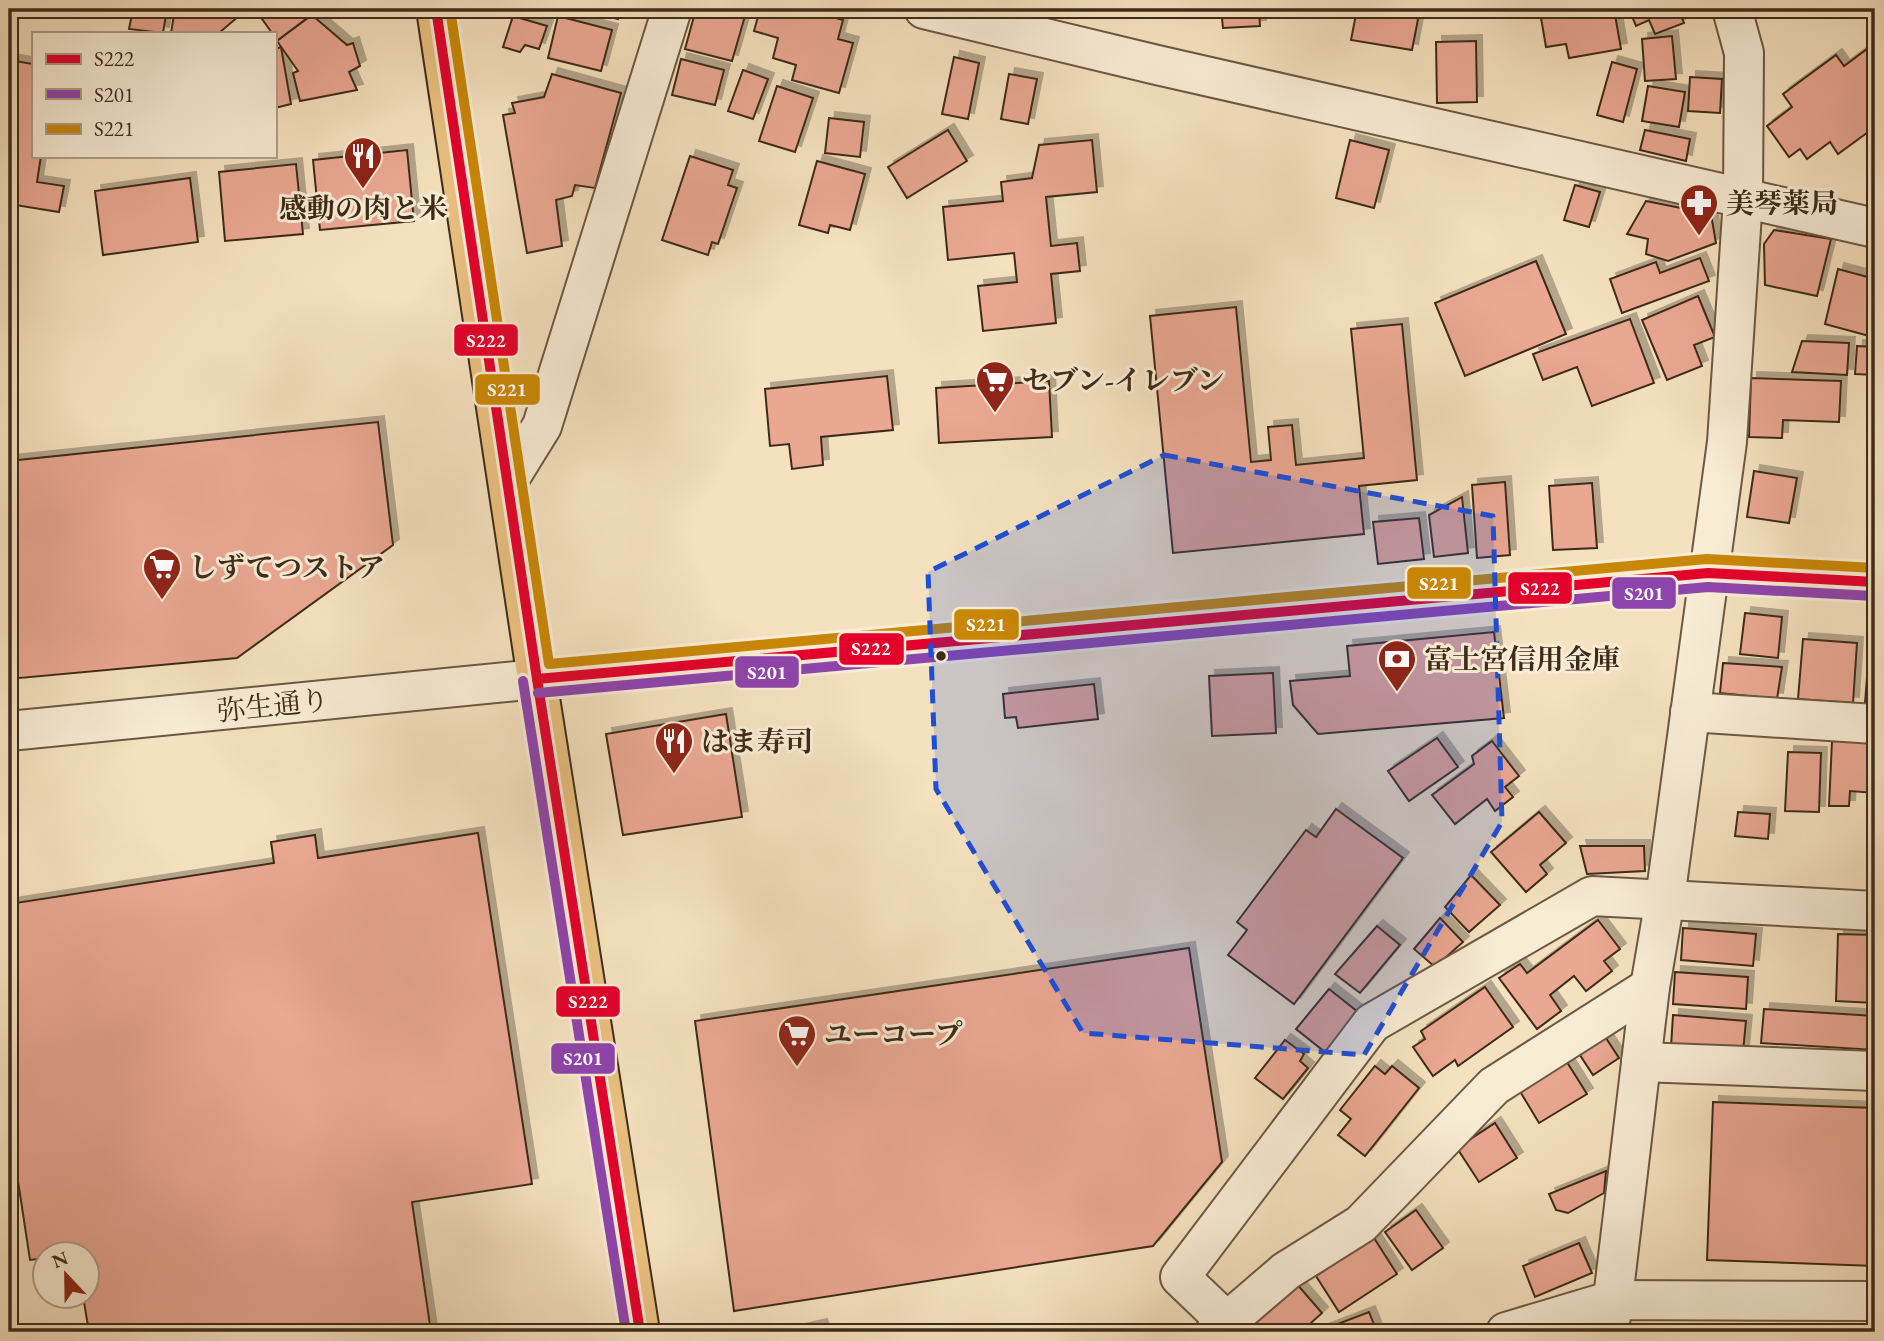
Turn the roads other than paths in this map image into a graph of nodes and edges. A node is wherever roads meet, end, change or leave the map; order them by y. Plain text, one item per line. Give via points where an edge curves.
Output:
1 (436, 9) edge
2 (672, 9) edge
3 (924, 9) edge
4 (1732, 9) edge
5 (1743, 198) junction
6 (1875, 228) edge
7 (508, 481) junction
8 (1708, 573) junction
9 (1875, 582) edge
10 (537, 679) junction
11 (1690, 712) junction
12 (1875, 724) edge
13 (9, 731) edge
14 (1665, 899) junction
15 (1875, 911) edge
16 (1650, 987) junction
17 (1641, 1062) junction
18 (1875, 1071) edge
19 (1875, 1301) edge
20 (1611, 1316) edge
21 (1221, 1327) edge
22 (639, 1332) edge
23 (1506, 1332) edge

1 - 7 highway
2 - 7 street via 542,426
3 - 5 street
4 - 5 street via 1744,53
5 - 6 street
5 - 8 street via 1727,442
7 - 10 highway
8 - 9 street, 弥生通り
8 - 10 street, 弥生通り
8 - 11 street
10 - 13 street, 弥生通り
10 - 22 highway
11 - 12 street
11 - 14 street
14 - 15 street
14 - 16 street
14 - 21 street via 1592,896 1372,1023 1180,1277
16 - 17 street
16 - 21 street via 1494,1086 1361,1224 1286,1271
17 - 18 street
17 - 20 street
19 - 20 street
20 - 23 street

